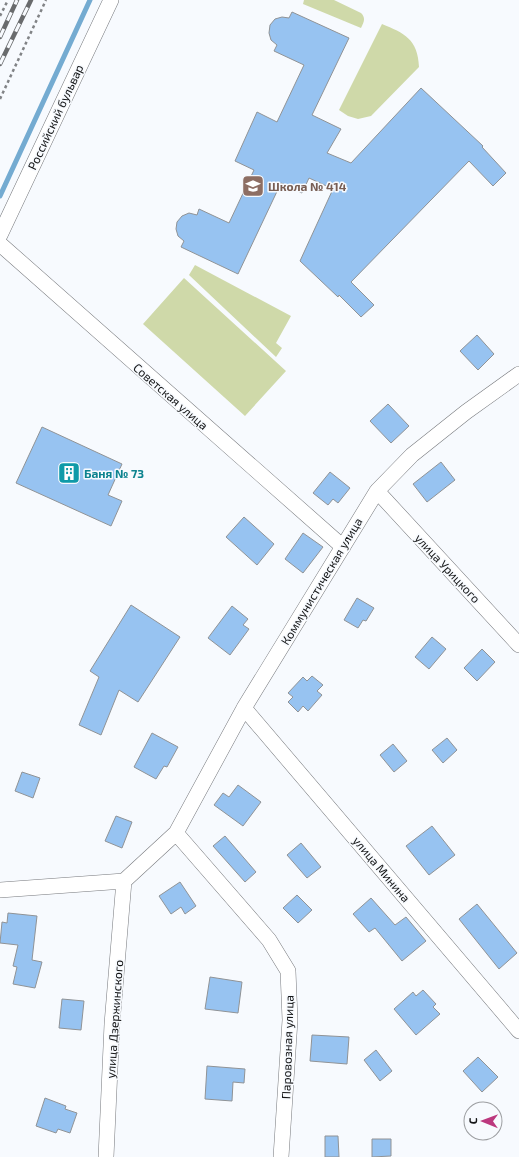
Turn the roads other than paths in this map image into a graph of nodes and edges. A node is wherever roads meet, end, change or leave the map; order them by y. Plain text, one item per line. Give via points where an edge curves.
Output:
1 (111, 0) edge
2 (0, 235) edge
3 (0, 244) edge
4 (519, 374) edge
5 (377, 491) junction
6 (343, 547) junction
7 (519, 645) edge
8 (244, 708) junction
9 (176, 833) junction
10 (124, 881) junction
11 (0, 890) edge
12 (519, 1031) edge
13 (106, 1157) edge
14 (281, 1157) edge

1 - 2 street, Российский бульвар
3 - 6 street, Советская улица
4 - 5 street, Коммунистическая улица via 412,455
5 - 6 street, Коммунистическая улица
5 - 7 street, улица Урицкого
6 - 8 street, Коммунистическая улица
8 - 9 street, Коммунистическая улица
8 - 12 street, улица Минина
9 - 10 street, Коммунистическая улица
9 - 14 street, Паровозная улица via 269,940 288,971 290,1020
10 - 11 street
10 - 13 street, улица Дзержинского via 112,1024

